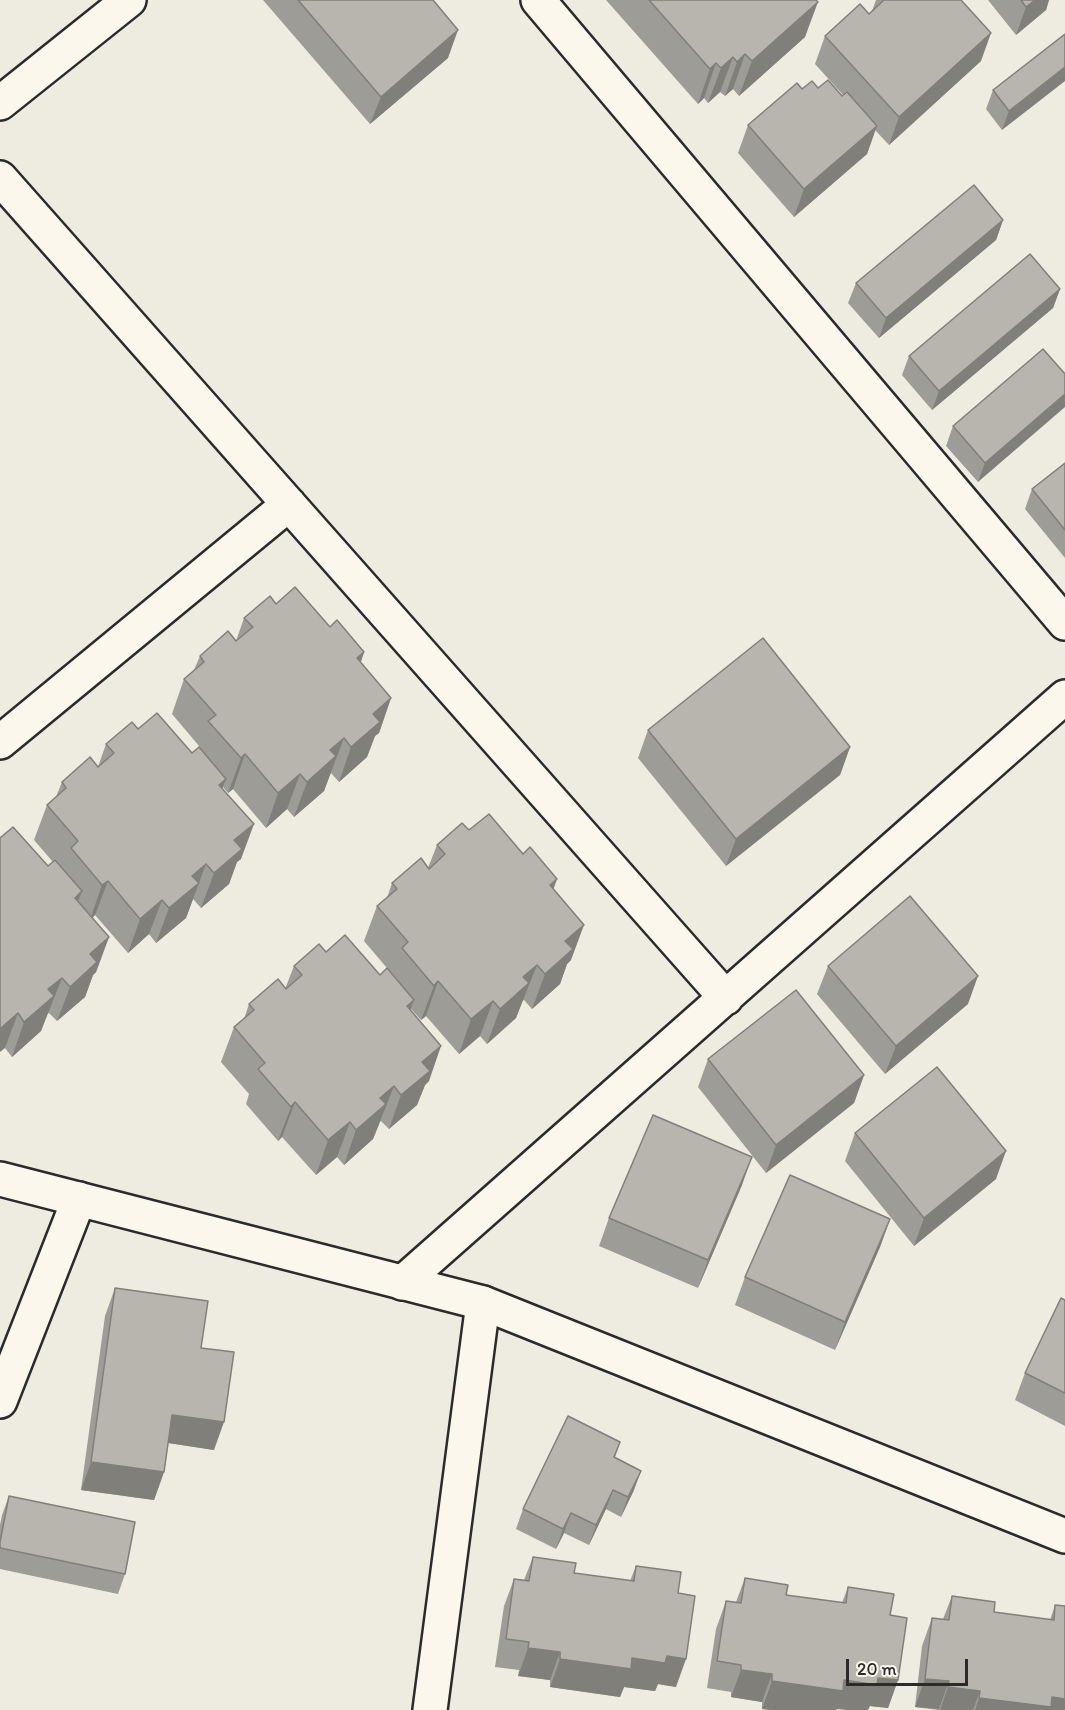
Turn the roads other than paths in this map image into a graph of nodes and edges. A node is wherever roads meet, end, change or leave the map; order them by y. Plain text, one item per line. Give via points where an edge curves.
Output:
1 (129, 0) edge
2 (538, 0) edge
3 (0, 104) edge
4 (0, 178) edge
5 (289, 504) junction
6 (1065, 623) edge
7 (1065, 697) edge
8 (0, 742) edge
9 (726, 998) junction
10 (0, 1179) edge
11 (79, 1199) junction
12 (402, 1283) junction
13 (483, 1303) junction
14 (0, 1401) edge
15 (1065, 1536) edge
16 (430, 1710) edge

1 - 3 street
2 - 6 street
4 - 5 street
5 - 8 street
5 - 9 street
7 - 9 street
9 - 12 street
10 - 11 street
11 - 12 street
11 - 14 street
12 - 13 street
13 - 15 street
13 - 16 street

